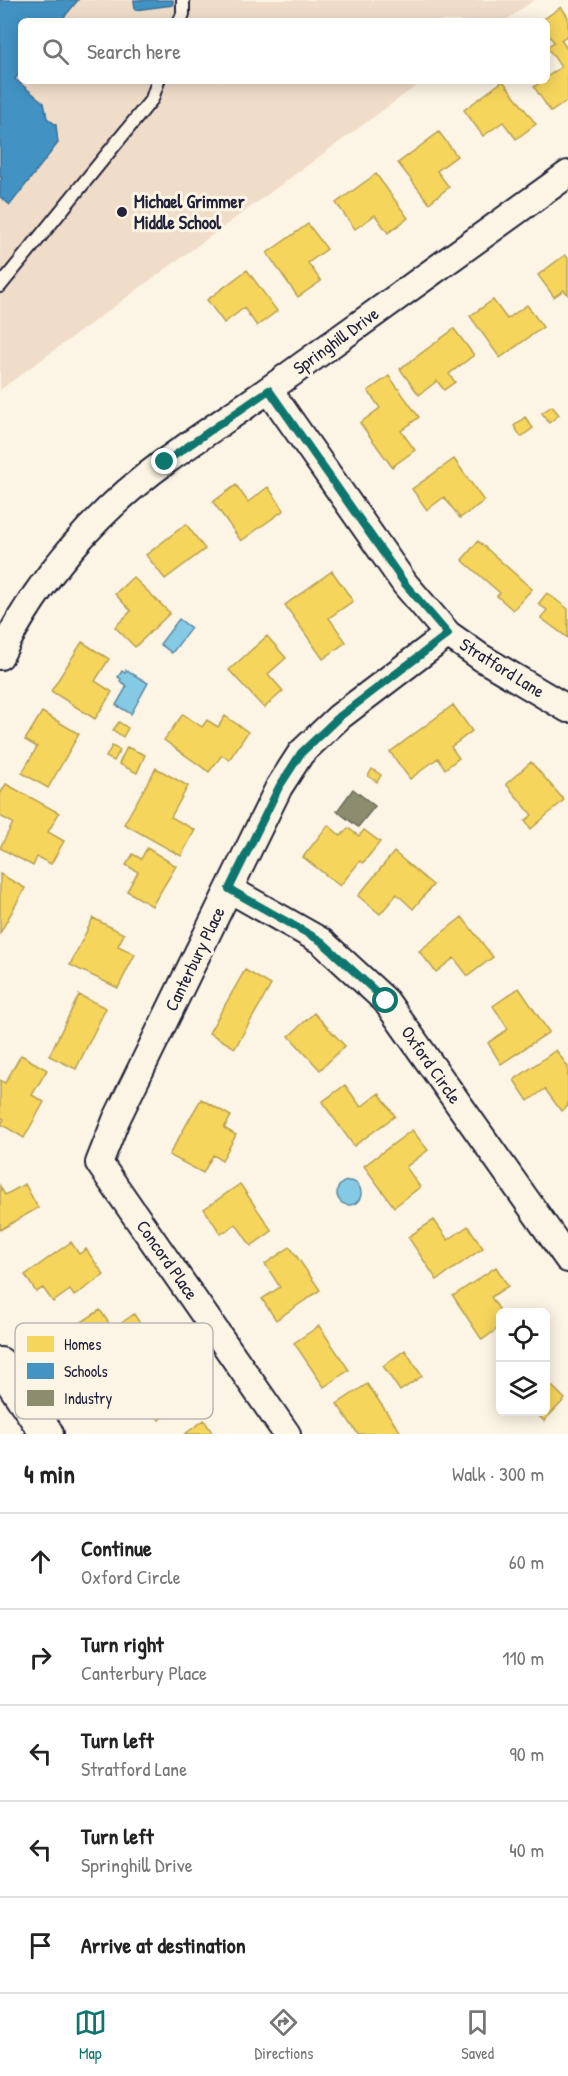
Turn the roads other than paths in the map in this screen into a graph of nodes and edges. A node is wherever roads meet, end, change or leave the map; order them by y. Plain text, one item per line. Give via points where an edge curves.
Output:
1 (183, 0) edge
2 (181, 18) edge
3 (158, 84) edge
4 (568, 174) edge
5 (0, 286) edge
6 (269, 390) junction
7 (448, 634) junction
8 (0, 656) edge
9 (568, 709) edge
10 (229, 889) junction
11 (107, 1144) joint
12 (568, 1259) edge
13 (210, 1323) edge
14 (213, 1327) edge
15 (0, 1364) edge
16 (15, 1386) edge
17 (37, 1419) edge
18 (47, 1434) edge
19 (287, 1434) edge

1 - 2 lane
3 - 5 lane via 152,99
4 - 6 street, Springhill Drive
6 - 7 street, Stratford Lane via 405,584
6 - 8 street, Springhill Drive via 165,462 111,508 40,590
7 - 9 street, Stratford Lane
7 - 10 street, Canterbury Place via 339,717 301,753 279,787
10 - 11 street, Canterbury Place
10 - 12 street, Oxford Circle via 321,941 386,1001
11 - 13 street, Concord Place via 99,1163
14 - 19 street, Concord Place
15 - 16 street
17 - 18 street

